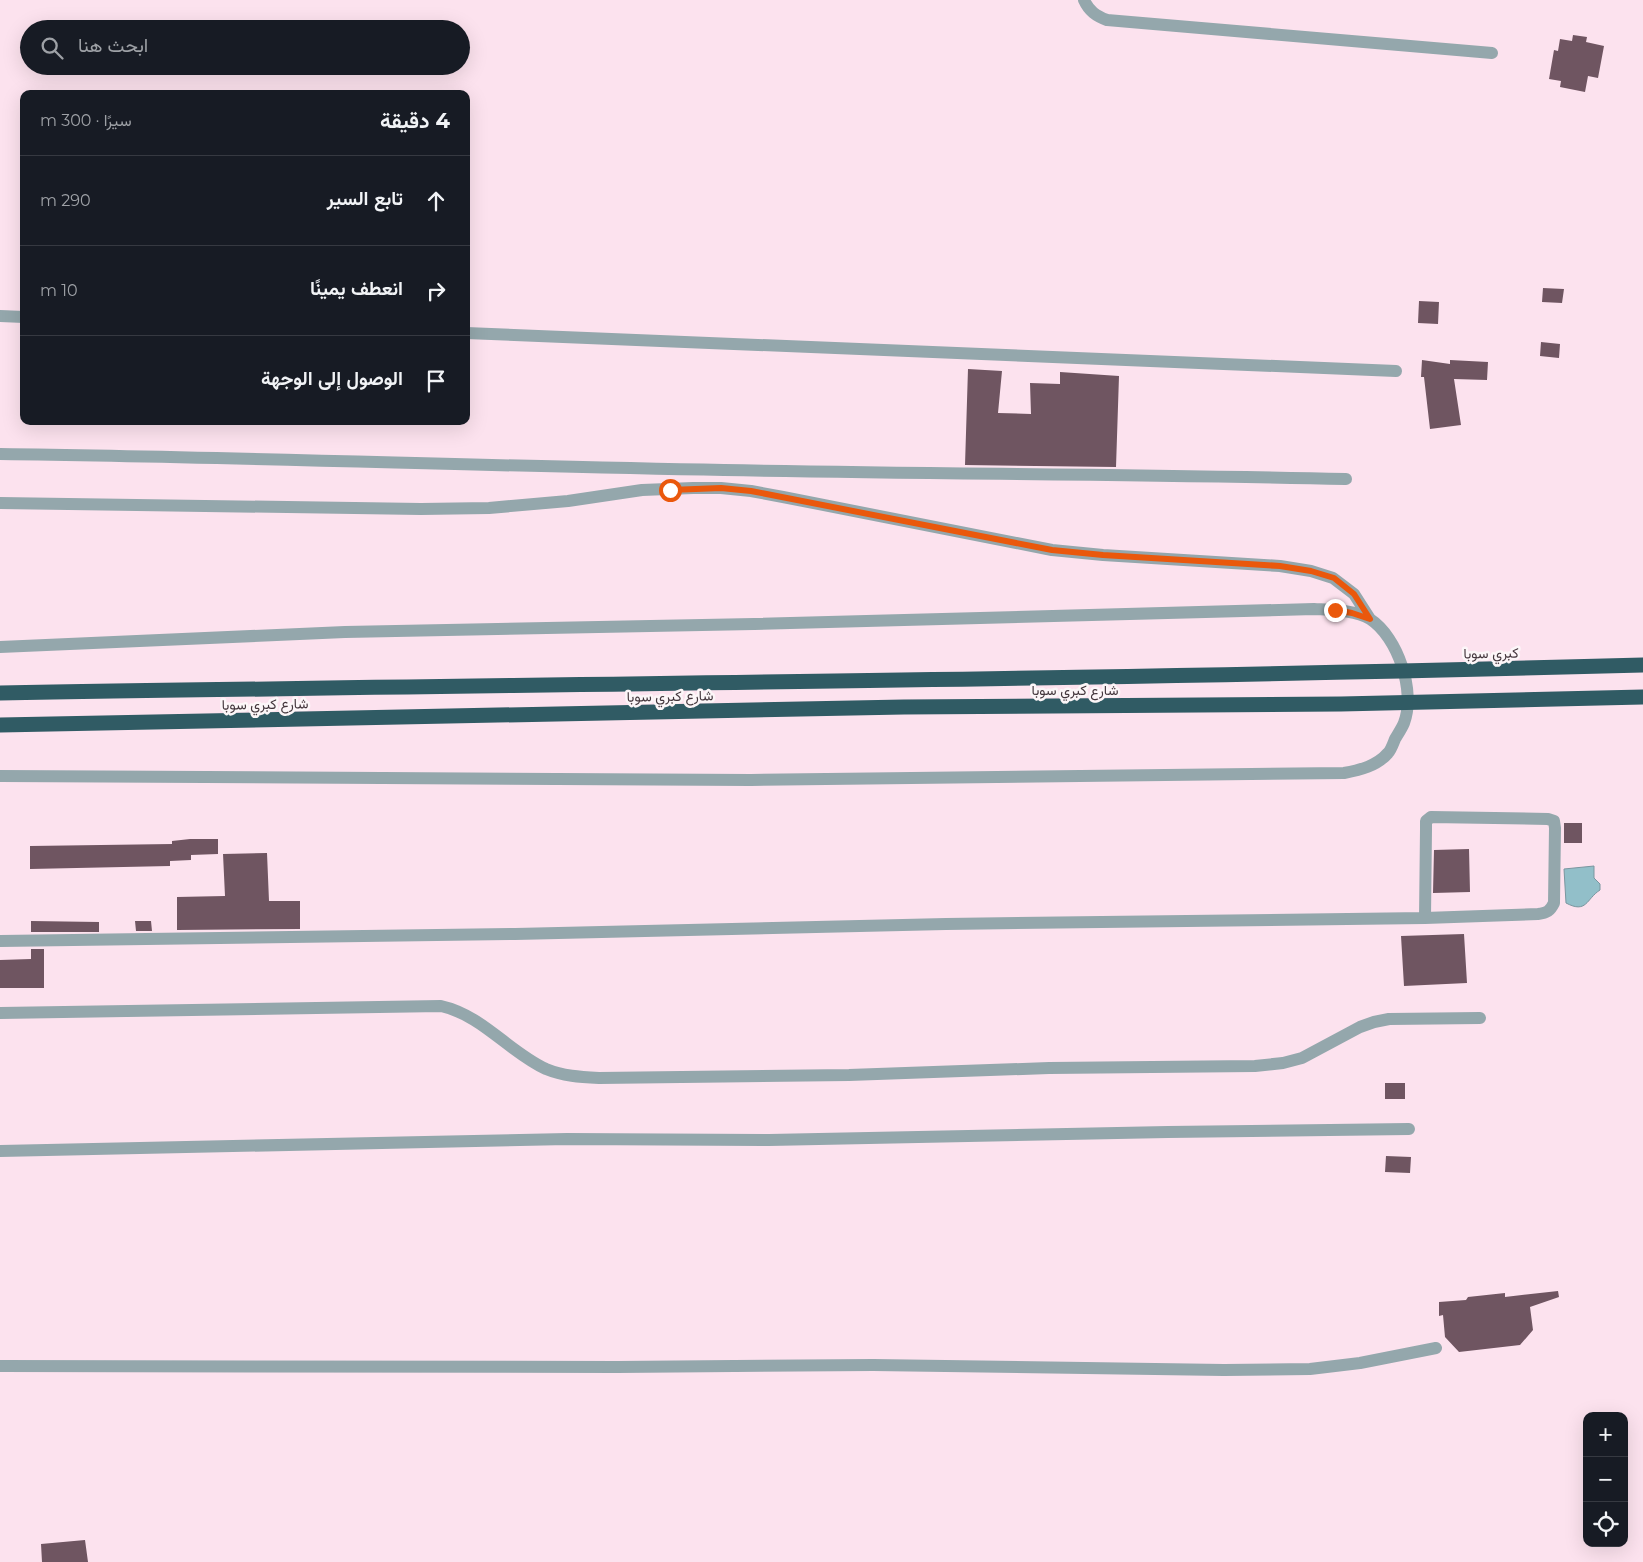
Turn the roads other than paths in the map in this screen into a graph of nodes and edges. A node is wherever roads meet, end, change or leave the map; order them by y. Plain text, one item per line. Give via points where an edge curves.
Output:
1 (1084, 0) edge
2 (1492, 53) dead end
3 (0, 316) edge
4 (20, 317) edge
5 (470, 333) edge
6 (1396, 371) dead end
7 (0, 454) edge
8 (1346, 479) dead end
9 (0, 503) edge
10 (1370, 619) junction
11 (0, 647) edge
12 (1643, 665) edge
13 (1339, 673) joint
14 (0, 693) edge
15 (1643, 697) edge
16 (0, 725) edge
17 (0, 776) edge
18 (1425, 918) junction
19 (0, 941) edge
20 (0, 1013) edge
21 (1480, 1018) dead end
22 (1409, 1129) dead end
23 (0, 1151) edge
24 (1436, 1348) dead end
25 (0, 1366) edge

1 - 2 street via 1091,12 1106,20
3 - 4 street
5 - 6 street
7 - 8 street via 724,470
9 - 10 street via 480,508 568,501 642,490 721,488 784,497 1052,550 1311,571 1334,578 1354,594
10 - 11 street via 1352,613 1314,609 345,632
10 - 17 street via 1392,641 1401,662 1406,685 1405,722 1389,753 1361,770 1344,773 751,780
12 - 13 highway, كبري سوبا
13 - 14 highway, شارع كبري سوبا
15 - 16 highway, شارع كبري سوبا via 1341,704 904,707
18 - 18 street via 1538,914 1551,910 1555,895 1554,821 1431,817 1426,821
18 - 19 street
20 - 21 street via 441,1006 468,1016 546,1069 564,1075 599,1078 1256,1066 1302,1058 1374,1022
22 - 23 street
24 - 25 street via 1310,1369 873,1365

